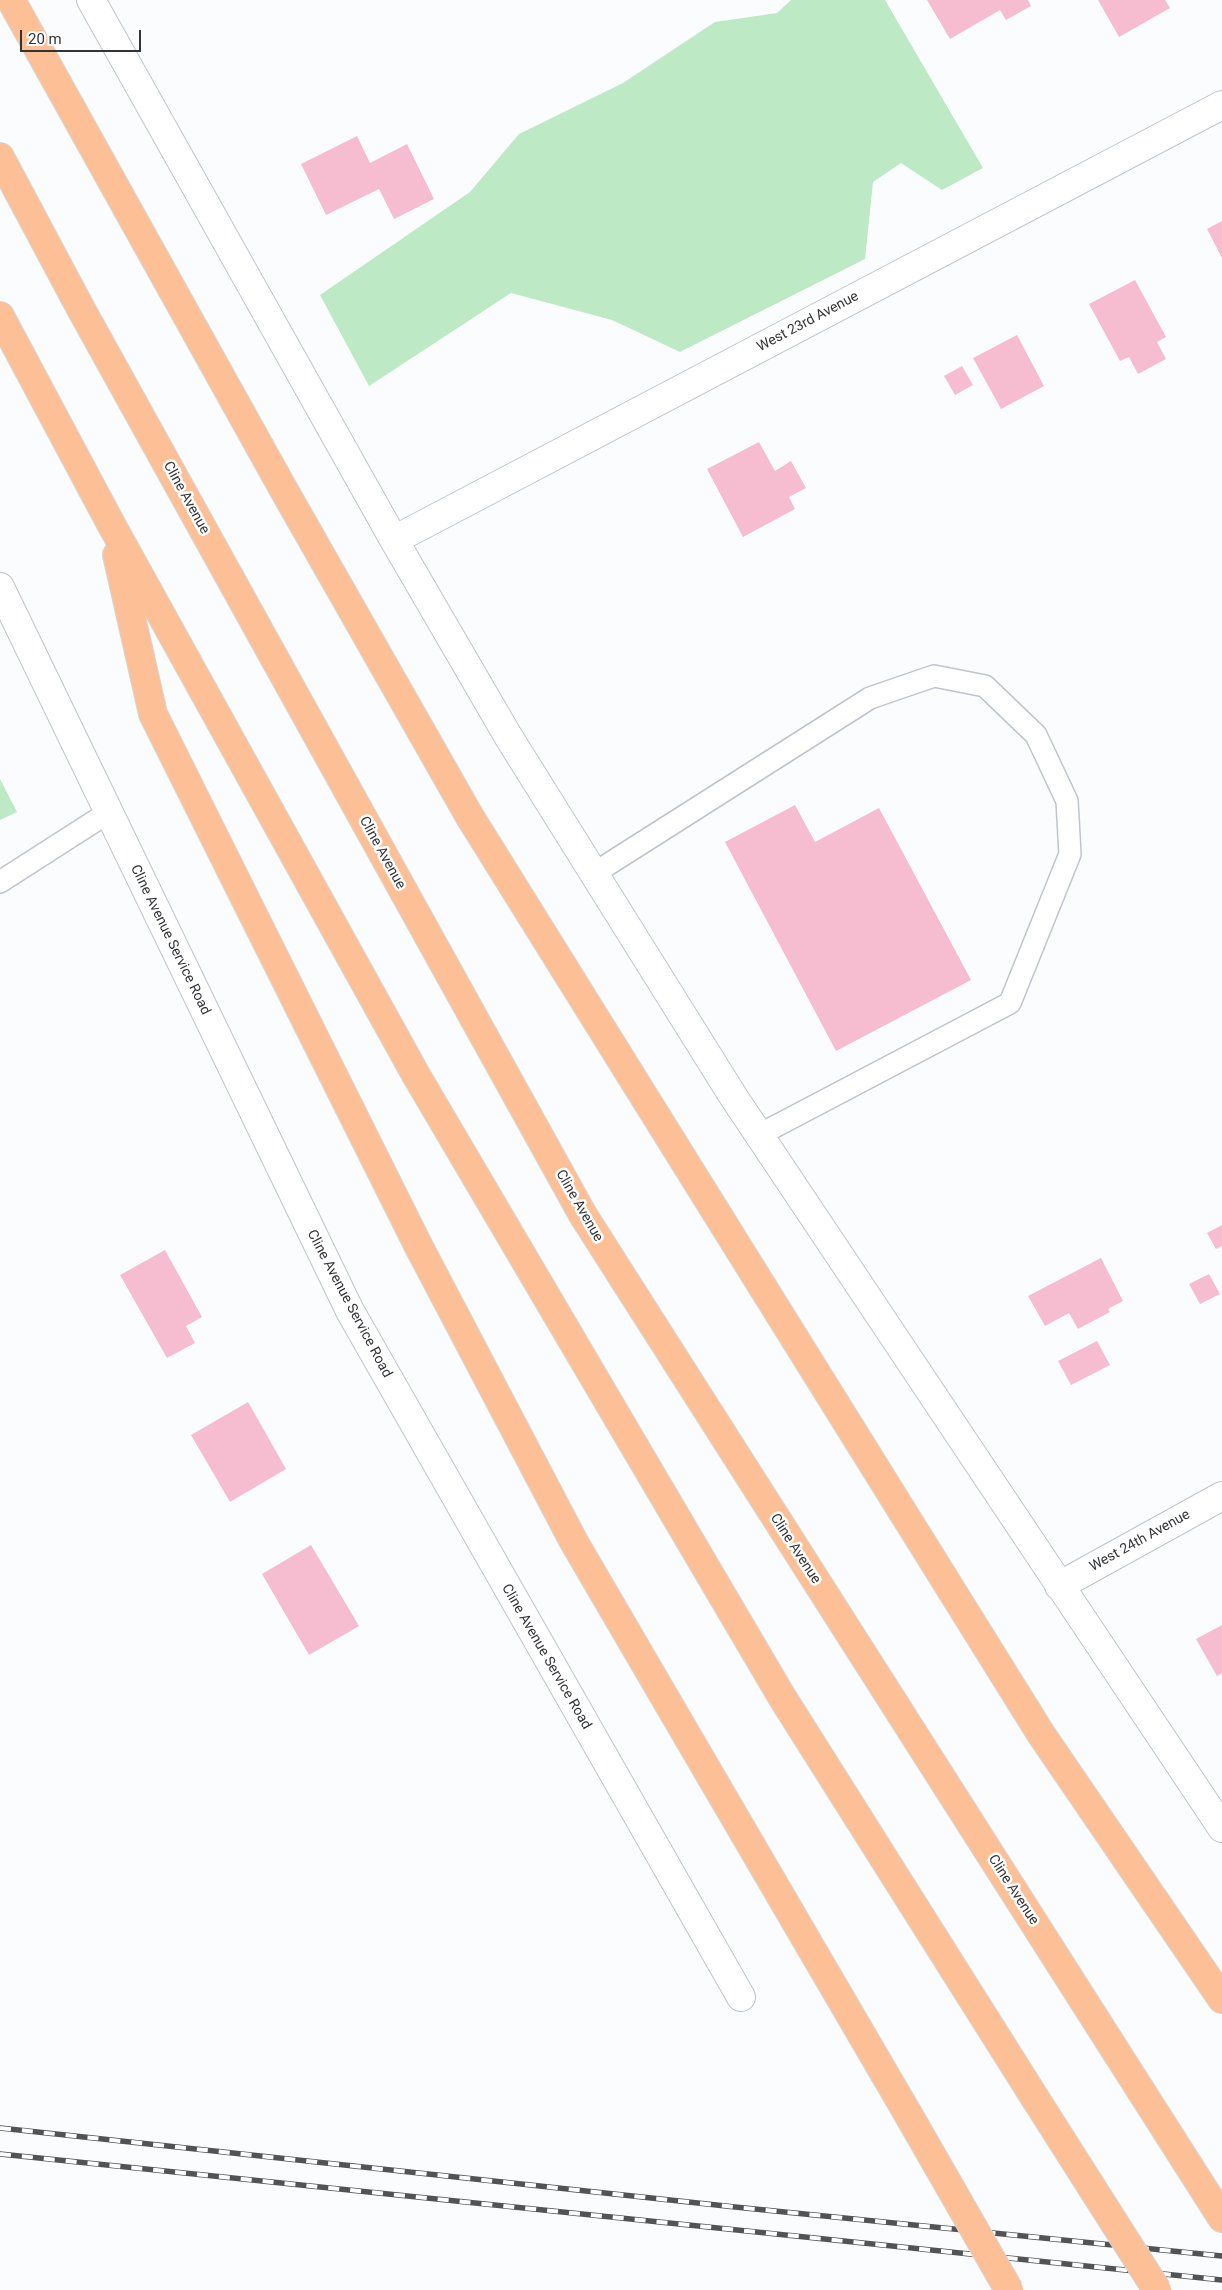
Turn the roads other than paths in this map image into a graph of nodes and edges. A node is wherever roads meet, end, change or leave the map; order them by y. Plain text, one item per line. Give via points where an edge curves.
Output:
1 (11, 0) edge
2 (91, 0) edge
3 (1222, 105) edge
4 (0, 156) edge
5 (0, 316) edge
6 (111, 524) junction
7 (394, 540) junction
8 (0, 587) edge
9 (109, 812) junction
10 (594, 874) junction
11 (0, 882) edge
12 (759, 1135) junction
13 (1222, 1496) edge
14 (1059, 1586) junction
15 (1222, 1828) edge
16 (741, 1997) dead end
17 (1222, 1999) edge
18 (1222, 2218) edge
19 (1009, 2290) edge
20 (1157, 2290) edge

1 - 17 highway via 284,492 470,817 1041,1734
2 - 7 street
3 - 7 street, West 23rd Avenue
4 - 18 highway, Cline Avenue via 90,326 583,1215
5 - 6 highway
6 - 19 highway, bridge via 153,714 419,1246 574,1542
6 - 20 highway, bridge via 416,1076 782,1697
7 - 10 street via 508,736
8 - 9 street, Cline Avenue Service Road
9 - 11 lane
9 - 16 street, Cline Avenue Service Road via 350,1311
10 - 12 street
10 - 12 lane via 870,698 934,676 985,686 1036,736 1067,801 1070,854 1010,1003
12 - 14 street
13 - 14 street, West 24th Avenue
14 - 15 street

